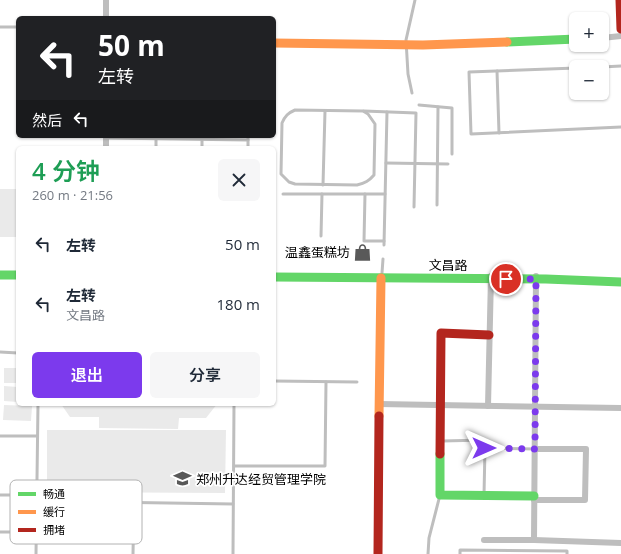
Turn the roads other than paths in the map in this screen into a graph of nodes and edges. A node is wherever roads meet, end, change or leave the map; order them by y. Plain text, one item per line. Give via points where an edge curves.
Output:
1 (106, 0) edge
2 (415, 0) edge
3 (620, 0) edge
4 (106, 16) edge
5 (0, 27) edge
6 (16, 27) edge
7 (621, 29) edge
8 (621, 36) edge
9 (609, 37) edge
10 (569, 39) edge
11 (276, 43) edge
12 (407, 45) junction
13 (621, 66) edge
14 (609, 67) edge
15 (569, 68) edge
16 (497, 71) junction
17 (412, 93) dead end
18 (420, 105) dead end
19 (438, 107) junction
20 (325, 110) junction
21 (363, 111) junction
22 (387, 112) junction
23 (621, 127) edge
24 (499, 133) junction
25 (202, 138) edge
26 (248, 140) joint
27 (248, 146) edge
28 (452, 154) dead end
29 (386, 163) junction
30 (415, 164) junction
31 (437, 164) junction
32 (448, 164) dead end
33 (323, 185) junction
34 (283, 194) dead end
35 (322, 194) junction
36 (365, 194) junction
37 (385, 194) junction
38 (437, 205) dead end
39 (414, 207) dead end
40 (321, 236) dead end
41 (384, 241) junction
42 (384, 245) dead end
43 (383, 259) dead end
44 (0, 274) edge
45 (16, 275) edge
46 (381, 275) junction
47 (276, 277) edge
48 (491, 277) junction
49 (536, 277) junction
50 (621, 282) edge
51 (489, 334) junction
52 (0, 352) edge
53 (16, 353) edge
54 (276, 382) edge
55 (326, 382) junction
56 (357, 382) dead end
57 (379, 404) junction
58 (440, 405) junction
59 (38, 406) edge
60 (234, 406) edge
61 (488, 406) junction
62 (534, 406) junction
63 (621, 408) edge
64 (0, 436) edge
65 (37, 436) junction
66 (440, 441) junction
67 (484, 448) junction
68 (535, 449) junction
69 (234, 466) junction
70 (36, 480) edge
71 (440, 495) junction
72 (484, 495) junction
73 (534, 498) junction
74 (142, 502) edge
75 (233, 504) junction
76 (484, 540) dead end
77 (534, 540) junction
78 (621, 543) edge
79 (133, 544) edge
80 (133, 554) edge
81 (233, 554) edge
82 (378, 554) edge
83 (428, 554) edge
84 (460, 554) edge
85 (567, 554) edge

1 - 4 street
2 - 12 lane
3 - 7 street
5 - 6 lane
8 - 9 street
10 - 12 street
11 - 12 street
12 - 17 lane via 408,74
13 - 14 lane
15 - 16 lane
16 - 24 lane
16 - 24 lane via 469,72 469,80 471,134
18 - 19 lane
19 - 28 lane via 452,108
19 - 31 lane
20 - 21 lane
20 - 33 lane
20 - 33 lane via 295,110 289,112 282,123 281,174 295,184
21 - 22 lane
21 - 33 lane via 375,124 374,175 365,183 357,185
22 - 29 lane
22 - 30 lane via 416,113
23 - 24 lane
25 - 26 lane
26 - 27 lane
29 - 30 lane
29 - 37 lane
30 - 31 lane
30 - 39 lane
31 - 32 lane
31 - 38 lane
34 - 35 lane
35 - 36 lane
35 - 40 lane
36 - 37 lane
36 - 41 lane via 364,241
37 - 41 lane
41 - 42 lane
43 - 46 lane
44 - 45 street
46 - 47 street, 文昌路
46 - 48 street, 文昌路
46 - 57 street
48 - 49 street, 文昌路
48 - 51 street
49 - 50 street, 文昌路
49 - 62 street
51 - 58 street via 441,333
51 - 61 street
52 - 53 lane
54 - 55 lane
55 - 56 lane
55 - 69 lane via 325,466
57 - 58 street
57 - 82 street
58 - 61 street
58 - 66 street
59 - 65 lane
60 - 69 lane
61 - 62 street
62 - 63 street
62 - 68 street
64 - 65 lane
65 - 70 lane
66 - 67 lane via 485,440
66 - 71 street
67 - 68 lane
67 - 72 lane
68 - 73 street
68 - 73 street via 586,449 585,500
69 - 75 lane
71 - 72 street
71 - 83 lane via 429,538
72 - 73 street
73 - 77 street
74 - 75 lane
75 - 81 lane
76 - 77 street
77 - 78 street
79 - 80 lane
84 - 85 lane via 460,550 567,551

